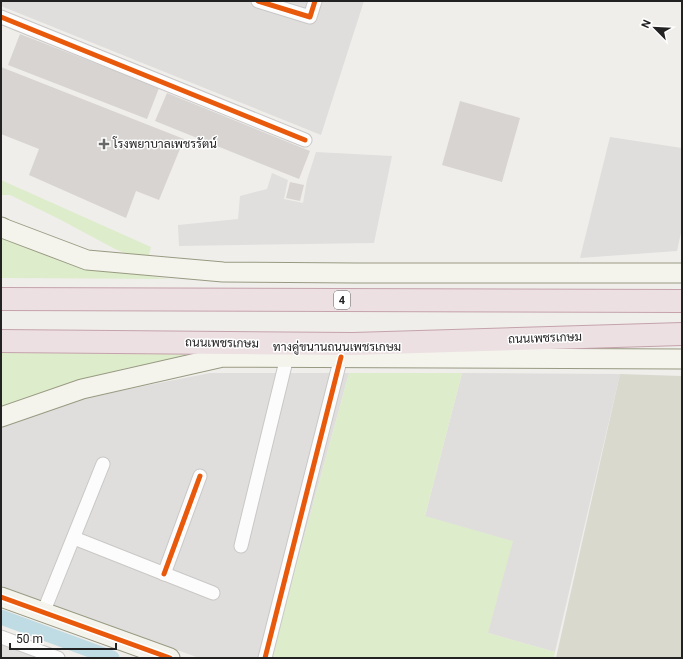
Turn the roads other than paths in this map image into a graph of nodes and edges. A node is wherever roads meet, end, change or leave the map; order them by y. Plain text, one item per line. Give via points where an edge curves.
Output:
1 (258, 1) edge
2 (314, 1) edge
3 (1, 17) edge
4 (306, 140) dead end
5 (1, 227) edge
6 (682, 273) edge
7 (1, 299) edge
8 (682, 301) edge
9 (682, 334) edge
10 (1, 341) edge
11 (287, 357) junction
12 (341, 357) junction
13 (682, 359) edge
14 (1, 417) edge
15 (104, 464) dead end
16 (200, 476) dead end
17 (74, 538) junction
18 (241, 546) dead end
19 (164, 574) junction
20 (213, 593) dead end
21 (1, 597) edge
22 (43, 613) junction
23 (1, 637) edge
24 (58, 658) edge
25 (170, 658) edge
26 (265, 658) edge

1 - 2 street via 310,17
3 - 4 street
5 - 6 main road, 4 via 87,260 222,272
7 - 8 highway, 4
9 - 10 highway, ถนนเพชรเกษม via 353,344
11 - 12 main road, ทางคู่ขนานถนนเพชรเกษม
11 - 14 main road, ทางคู่ขนานถนนเพชรเกษม via 223,357 82,389
11 - 18 street
12 - 13 main road, ทางคู่ขนานถนนเพชรเกษม
12 - 26 street
15 - 17 street
16 - 19 street
17 - 19 street
17 - 22 street
19 - 20 street
21 - 22 main road
22 - 25 main road
23 - 24 street

